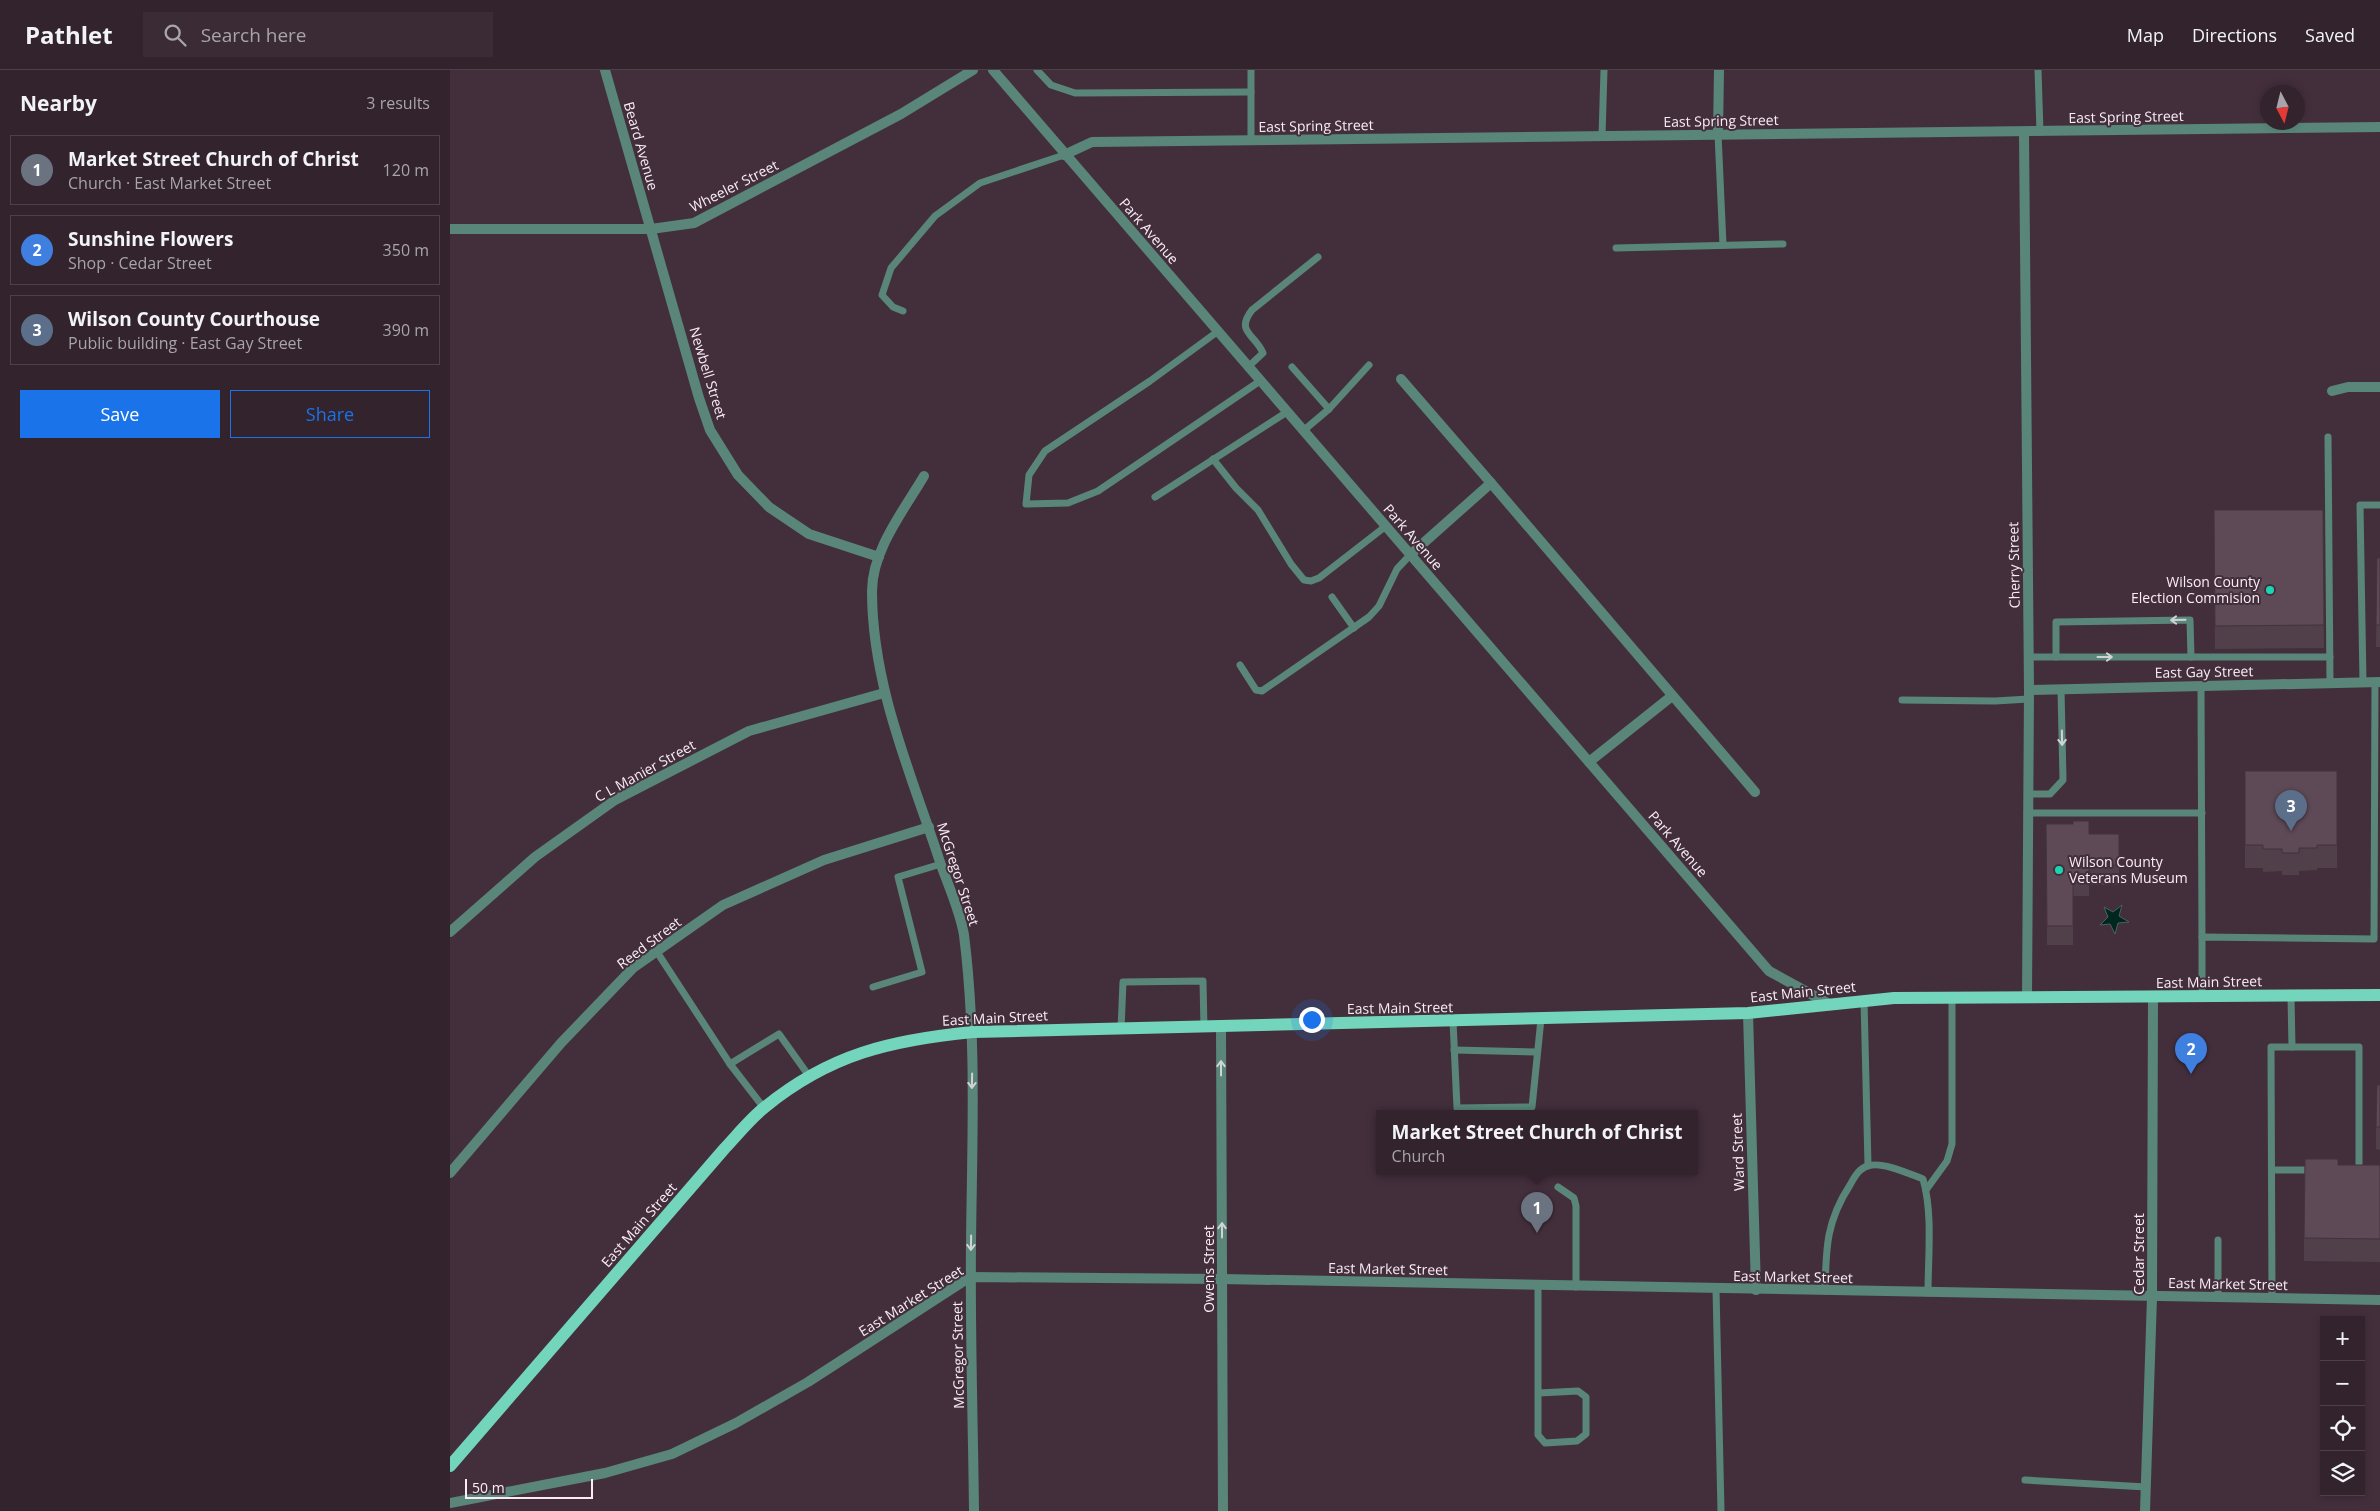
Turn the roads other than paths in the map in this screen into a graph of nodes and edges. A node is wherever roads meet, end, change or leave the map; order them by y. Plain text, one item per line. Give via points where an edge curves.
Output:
1 (605, 70) edge
2 (973, 70) edge
3 (993, 70) edge
4 (1037, 70) edge
5 (1251, 70) edge
6 (1604, 70) edge
7 (1719, 70) edge
8 (2038, 70) edge
9 (1251, 92) junction
10 (2380, 127) edge
11 (2040, 132) junction
12 (2024, 133) junction
13 (1718, 134) junction
14 (1602, 136) junction
15 (1251, 140) junction
16 (1064, 154) junction
17 (450, 229) edge
18 (651, 229) junction
19 (1783, 244) dead end
20 (1723, 245) junction
21 (1616, 248) dead end
22 (1318, 257) dead end
23 (903, 311) dead end
24 (1217, 332) junction
25 (1369, 365) dead end
26 (1248, 367) junction
27 (1292, 367) dead end
28 (1401, 379) dead end
29 (1260, 382) junction
30 (2380, 387) edge
31 (2332, 391) dead end
32 (1329, 409) junction
33 (1287, 412) junction
34 (1303, 431) junction
35 (2328, 437) dead end
36 (1213, 459) junction
37 (924, 476) dead end
38 (1491, 482) junction
39 (1155, 497) dead end
40 (2380, 505) edge
41 (1386, 526) junction
42 (1410, 555) junction
43 (879, 556) junction
44 (1332, 597) dead end
45 (1354, 628) junction
46 (2029, 657) junction
47 (2056, 657) junction
48 (2191, 657) junction
49 (2330, 657) junction
50 (1240, 665) dead end
51 (2378, 682) edge
52 (2330, 683) junction
53 (2363, 683) junction
54 (2201, 686) junction
55 (2061, 689) junction
56 (884, 693) junction
57 (2029, 694) junction
58 (1672, 696) junction
59 (1902, 700) dead end
60 (1589, 762) junction
61 (1754, 792) dead end
62 (2028, 794) junction
63 (2028, 813) junction
64 (2202, 813) junction
65 (929, 827) junction
66 (941, 864) junction
67 (450, 932) edge
68 (2202, 937) junction
69 (657, 952) junction
70 (872, 987) dead end
71 (2380, 995) edge
72 (2291, 996) junction
73 (2153, 997) junction
74 (2202, 997) junction
75 (1952, 998) junction
76 (2027, 998) junction
77 (1864, 1000) junction
78 (1829, 1004) junction
79 (1748, 1013) junction
80 (1541, 1019) junction
81 (1453, 1021) junction
82 (1221, 1027) junction
83 (1204, 1028) junction
84 (1121, 1029) junction
85 (973, 1032) junction
86 (2292, 1047) junction
87 (1454, 1050) junction
88 (1538, 1052) junction
89 (730, 1064) junction
90 (809, 1076) junction
91 (764, 1108) junction
92 (1457, 1110) edge
93 (1531, 1110) edge
94 (1868, 1165) junction
95 (2349, 1169) edge
96 (2272, 1170) junction
97 (2320, 1170) edge
98 (450, 1173) edge
99 (1558, 1187) dead end
100 (1926, 1190) junction
101 (2218, 1240) dead end
102 (970, 1277) junction
103 (1222, 1279) junction
104 (1538, 1286) junction
105 (1576, 1287) junction
106 (1716, 1289) junction
107 (1756, 1290) junction
108 (1825, 1291) junction
109 (1928, 1293) junction
110 (2152, 1297) junction
111 (2218, 1298) junction
112 (2272, 1299) junction
113 (2380, 1300) edge
114 (1539, 1393) junction
115 (450, 1466) edge
116 (2025, 1480) dead end
117 (2146, 1487) junction
118 (450, 1503) edge
119 (974, 1511) edge
120 (1223, 1511) edge
121 (1721, 1511) edge
122 (2144, 1511) edge

1 - 18 street, Beard Avenue
2 - 18 street, Wheeler Street via 901,114 694,223
3 - 16 street, Park Avenue
4 - 9 lane via 1051,85 1074,94
5 - 9 lane
6 - 14 lane
7 - 13 street
8 - 11 lane
9 - 15 lane
10 - 11 street, East Spring Street
11 - 12 street, East Spring Street
12 - 13 street, East Spring Street
12 - 46 street, Cherry Street
13 - 14 street, East Spring Street
13 - 20 lane
14 - 15 street, East Spring Street
15 - 16 street, East Spring Street via 1092,142
16 - 23 lane via 980,183 935,216 891,268 882,295 892,307
16 - 24 street, Park Avenue
17 - 18 street, Wheeler Street
18 - 43 street, Newbell Street via 710,430 738,475 769,507 809,534
19 - 20 lane
20 - 21 lane
22 - 26 lane via 1245,319 1248,333 1263,353
24 - 26 street, Park Avenue
24 - 29 lane via 1045,451 1029,475 1026,504 1068,503 1098,491
25 - 32 lane
26 - 29 street, Park Avenue
27 - 32 lane
28 - 38 street
29 - 33 street, Park Avenue
30 - 31 street via 2348,387
32 - 34 lane
33 - 34 street, Park Avenue
33 - 36 lane
34 - 41 street, Park Avenue
35 - 49 lane
36 - 39 lane
36 - 41 lane via 1258,510 1304,580 1319,578
37 - 43 street, McGregor Street
38 - 42 street
38 - 58 street
40 - 53 lane via 2360,505
41 - 42 street, Park Avenue
42 - 45 lane via 1397,569 1379,606
42 - 60 street, Park Avenue
43 - 56 street, McGregor Street via 872,587 873,617
44 - 45 lane
45 - 50 lane via 1262,691 1256,690
46 - 47 lane
46 - 57 street, Cherry Street
47 -> 48 lane
48 -> 47 lane via 2190,620 2056,622
48 - 49 lane
49 - 52 lane
51 - 53 street, East Gay Street
51 - 68 lane via 2374,939
52 - 53 street, East Gay Street
52 - 54 street, East Gay Street
54 - 55 street, East Gay Street
54 - 64 lane
55 - 57 street, East Gay Street
55 -> 62 lane via 2063,780 2050,794
56 - 65 street, McGregor Street
56 - 67 street, C L Manier Street via 749,731 615,800 535,857
57 - 59 lane via 1995,701
57 - 62 street, Cherry Street
58 - 60 street
58 - 61 street
60 - 78 street, Park Avenue via 1769,971
62 - 63 street, Cherry Street
63 - 64 lane
63 - 76 street, Cherry Street
64 - 68 lane
65 - 66 street, McGregor Street
65 - 69 street, Reed Street via 824,860 724,905
66 - 70 lane via 898,877 922,972
66 - 85 street, McGregor Street via 963,932
68 - 74 lane
69 - 89 lane
69 - 98 street, Reed Street via 633,968 561,1043
71 - 72 main road, East Main Street
72 - 74 main road, East Main Street
72 - 86 lane
73 - 74 main road, East Main Street
73 - 76 main road, East Main Street
73 - 110 street, Cedar Street
75 - 76 main road, East Main Street
75 - 77 main road, East Main Street
75 - 100 lane via 1952,1144 1947,1161
77 - 78 main road, East Main Street
77 - 94 lane
78 - 79 main road, East Main Street
79 - 80 main road, East Main Street
79 - 107 street, Ward Street
80 - 81 main road, East Main Street
80 - 88 lane
81 - 82 main road, East Main Street
81 - 87 lane
82 - 83 main road, East Main Street
103 -> 82 street, Owens Street
83 - 84 main road, East Main Street
83 - 84 lane via 1204,981 1123,982
84 - 85 main road, East Main Street
85 - 90 main road, East Main Street via 898,1042 828,1065
85 -> 102 street, McGregor Street
86 - 95 lane via 2359,1047 2359,1169
86 - 96 lane via 2271,1047
87 - 88 lane
87 - 92 lane
88 - 93 lane
89 - 90 lane via 779,1034
89 - 91 lane
90 - 91 main road, East Main Street
91 - 115 main road, East Main Street via 725,1148
94 - 100 lane via 1889,1167 1923,1179
94 - 108 lane via 1860,1170 1837,1205 1830,1226
96 - 97 lane
96 - 112 lane
99 - 105 lane via 1574,1198 1576,1206
100 - 109 lane
101 - 111 lane
102 - 103 street, East Market Street
102 - 118 street, East Market Street via 808,1382 736,1423 672,1454 606,1473
102 - 119 street, McGregor Street
103 - 104 street, East Market Street
103 - 120 street, Owens Street
104 - 105 street, East Market Street
104 - 114 lane
105 - 106 street, East Market Street
106 - 107 street, East Market Street
106 - 121 lane
107 - 108 street, East Market Street
108 - 109 street, East Market Street
109 - 110 street, East Market Street
110 - 111 street, East Market Street
110 - 117 street, Cedar Street
111 - 112 street, East Market Street
112 - 113 street, East Market Street
114 - 114 lane via 1538,1435 1545,1443 1577,1441 1586,1434 1586,1397 1578,1391
116 - 117 lane
117 - 122 street, Cedar Street

